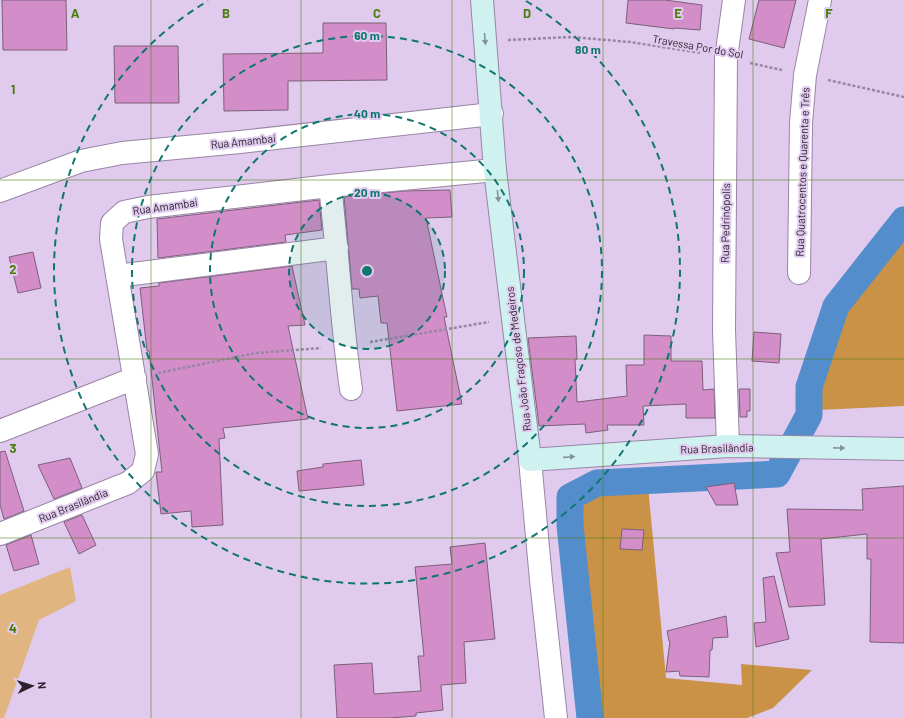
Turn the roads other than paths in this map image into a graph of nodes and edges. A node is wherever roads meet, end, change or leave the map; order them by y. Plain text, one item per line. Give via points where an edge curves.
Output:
1 (482, 0) edge
2 (734, 0) edge
3 (820, 0) edge
4 (492, 114) junction
5 (495, 170) junction
6 (330, 186) junction
7 (0, 191) edge
8 (337, 248) junction
9 (799, 273) dead end
10 (117, 276) junction
11 (135, 378) junction
12 (351, 389) dead end
13 (0, 431) edge
14 (728, 446) junction
15 (904, 449) edge
16 (530, 460) junction
17 (143, 471) joint
18 (0, 534) edge
19 (556, 718) edge

1 -> 4 street, Rua João Fragoso de Medeiros
2 - 14 street, Rua Pedrinópolis via 726,58 724,330
3 - 9 street, Rua Quatrocentos e Quarenta e Três via 805,75 801,123
4 - 5 street, Rua João Fragoso de Medeiros
4 - 7 street, Rua Amambaí via 122,153 81,161
5 - 6 street, Rua Amambai
5 -> 16 street, Rua João Fragoso de Medeiros
6 - 8 street
6 - 10 street, Rua Amambai via 124,212 112,223 110,239
8 - 10 street
8 - 12 street
10 - 11 street, Rua Amambai
11 - 13 street
11 - 17 street, Rua Amambai via 147,454
14 -> 15 street, Rua Brasilândia
16 -> 14 street, Rua Brasilândia
16 - 19 street, Rua João Fragoso de Medeiros
17 - 18 street, Rua Brasilândia via 128,483

